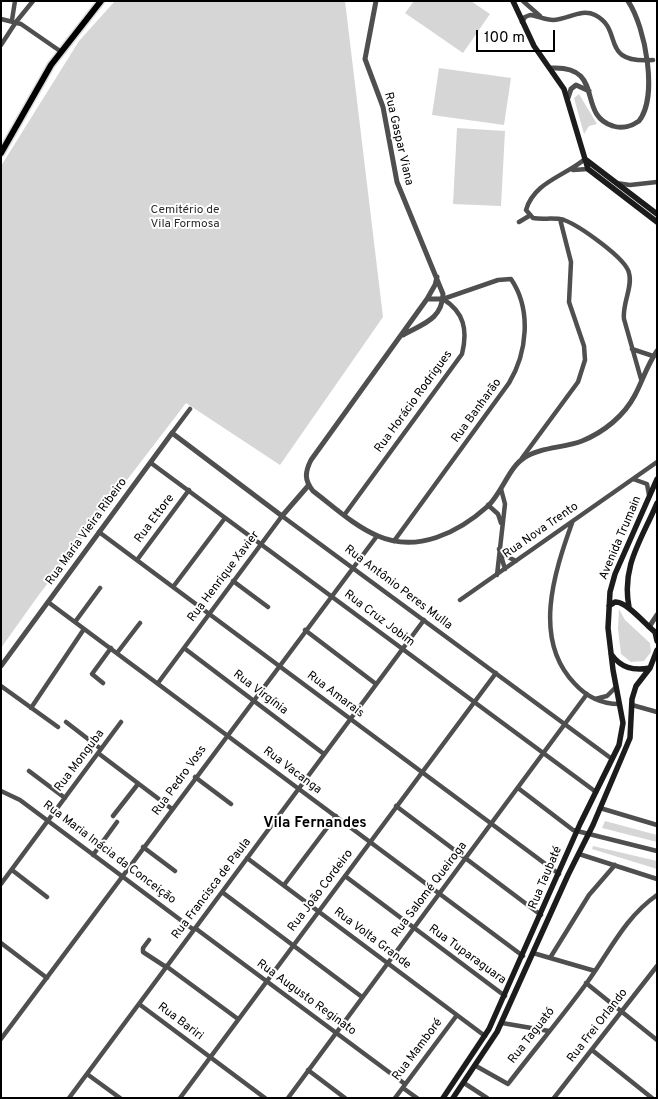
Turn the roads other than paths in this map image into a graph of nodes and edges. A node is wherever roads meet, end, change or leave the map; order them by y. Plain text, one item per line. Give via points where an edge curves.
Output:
1 (15, 1) edge
2 (33, 1) edge
3 (101, 1) edge
4 (376, 1) edge
5 (513, 1) edge
6 (523, 1) edge
7 (628, 1) edge
8 (541, 17) junction
9 (1, 19) edge
10 (14, 21) junction
11 (522, 22) junction
12 (1, 45) edge
13 (60, 51) junction
14 (653, 60) junction
15 (551, 68) junction
16 (589, 91) junction
17 (568, 100) junction
18 (1, 153) edge
19 (585, 160) junction
20 (588, 169) junction
21 (571, 170) junction
22 (657, 182) edge
23 (614, 185) junction
24 (657, 214) edge
25 (529, 216) junction
26 (560, 219) junction
27 (519, 222) dead end
28 (657, 222) edge
29 (436, 277) junction
30 (427, 299) junction
31 (443, 299) junction
32 (421, 308) junction
33 (427, 324) junction
34 (400, 336) junction
35 (632, 349) junction
36 (657, 351) edge
37 (653, 356) junction
38 (641, 379) junction
39 (190, 410) dead end
40 (172, 434) junction
41 (522, 458) junction
42 (151, 462) junction
43 (657, 462) edge
44 (633, 479) junction
45 (657, 479) edge
46 (308, 486) junction
47 (501, 489) junction
48 (189, 490) junction
49 (649, 497) junction
50 (657, 503) edge
51 (488, 505) junction
52 (345, 514) junction
53 (282, 516) junction
54 (225, 518) junction
55 (572, 522) junction
56 (502, 524) junction
57 (100, 532) junction
58 (376, 536) junction
59 (394, 541) junction
60 (261, 544) junction
61 (498, 548) junction
62 (501, 553) junction
63 (137, 560) junction
64 (516, 561) junction
65 (353, 567) junction
66 (505, 569) junction
67 (497, 575) junction
68 (233, 581) junction
69 (173, 587) junction
70 (100, 588) dead end
71 (331, 596) junction
72 (460, 600) dead end
73 (48, 602) junction
74 (609, 606) junction
75 (268, 607) dead end
76 (629, 607) junction
77 (209, 613) junction
78 (657, 615) edge
79 (424, 620) junction
80 (75, 622) junction
81 (140, 623) dead end
82 (648, 627) junction
83 (84, 629) junction
84 (306, 630) junction
85 (656, 632) edge
86 (657, 641) edge
87 (111, 648) junction
88 (184, 648) junction
89 (403, 649) junction
90 (657, 650) edge
91 (117, 653) junction
92 (610, 653) junction
93 (657, 664) edge
94 (1, 666) edge
95 (280, 666) junction
96 (650, 668) junction
97 (496, 673) junction
98 (103, 683) dead end
99 (158, 683) junction
100 (376, 684) junction
101 (1, 686) edge
102 (616, 687) junction
103 (587, 694) junction
104 (633, 695) junction
105 (595, 699) junction
106 (253, 701) junction
107 (474, 702) junction
108 (619, 704) junction
109 (632, 705) junction
110 (31, 708) junction
111 (657, 712) edge
112 (350, 719) junction
113 (66, 722) dead end
114 (121, 722) dead end
115 (565, 724) junction
116 (58, 727) dead end
117 (227, 735) junction
118 (101, 748) junction
119 (98, 754) junction
120 (324, 754) junction
121 (543, 754) junction
122 (612, 759) junction
123 (29, 771) dead end
124 (422, 772) junction
125 (195, 777) junction
126 (138, 784) junction
127 (518, 788) junction
128 (299, 789) junction
129 (1, 791) edge
130 (596, 792) junction
131 (65, 798) junction
132 (231, 804) dead end
133 (396, 806) junction
134 (600, 808) junction
135 (172, 809) junction
136 (113, 816) dead end
137 (336, 816) junction
138 (48, 821) junction
139 (117, 822) dead end
140 (492, 824) junction
141 (657, 825) edge
142 (578, 831) junction
143 (589, 835) junction
144 (370, 842) junction
145 (143, 847) junction
146 (657, 851) edge
147 (579, 854) junction
148 (93, 855) junction
149 (247, 858) junction
150 (466, 858) junction
151 (615, 865) junction
152 (12, 870) junction
153 (174, 871) dead end
154 (559, 874) junction
155 (122, 876) junction
156 (345, 876) junction
157 (657, 879) edge
158 (1, 884) edge
159 (284, 885) junction
160 (222, 892) junction
161 (440, 893) junction
162 (657, 895) edge
163 (48, 897) dead end
164 (318, 911) junction
165 (542, 915) junction
166 (414, 928) junction
167 (194, 929) junction
168 (149, 940) dead end
169 (1, 943) edge
170 (293, 945) junction
171 (533, 953) junction
172 (523, 956) junction
173 (550, 958) junction
174 (388, 963) junction
175 (657, 966) edge
176 (166, 967) junction
177 (595, 971) junction
178 (655, 974) edge
179 (47, 978) junction
180 (267, 981) junction
181 (586, 983) junction
182 (505, 996) junction
183 (362, 998) junction
184 (139, 1004) junction
185 (622, 1012) junction
186 (457, 1015) junction
187 (238, 1019) junction
188 (502, 1023) junction
189 (549, 1031) junction
190 (336, 1032) junction
191 (485, 1036) junction
192 (1, 1039) edge
193 (657, 1040) edge
194 (592, 1050) junction
195 (210, 1057) junction
196 (476, 1066) junction
197 (308, 1070) junction
198 (87, 1074) junction
199 (464, 1083) junction
200 (404, 1086) junction
201 (69, 1098) edge
202 (120, 1098) edge
203 (180, 1098) edge
204 (265, 1098) edge
205 (288, 1098) edge
206 (344, 1098) edge
207 (395, 1098) edge
208 (417, 1098) edge
209 (442, 1098) edge
210 (453, 1098) edge
211 (487, 1098) edge
212 (554, 1098) edge
213 (652, 1098) edge

1 - 10 street
2 - 10 street
3 - 13 main road
4 - 29 street, Rua Gaspar Viana via 365,59 383,106 396,182
5 - 11 main road
6 - 8 street
7 - 14 street
8 - 11 street via 527,15
8 - 14 street via 551,20 591,14 604,23 623,56 630,60
9 - 10 street
10 - 12 street
10 - 13 street
11 - 15 main road via 534,46
13 - 18 main road
14 - 16 street via 653,99 646,114 635,123 619,127 604,122 594,110
15 - 16 street via 578,73
15 - 17 main road
16 - 17 street via 576,85 568,92
17 - 19 main road
19 - 20 main road
19 - 21 street
19 - 23 main road
20 - 21 street
20 - 23 main road
21 - 25 street via 541,187 528,203 526,210
22 - 23 street
23 - 24 main road
23 - 28 main road
25 - 26 street
25 - 27 street
26 - 35 street via 577,227 628,268 630,278 623,311
26 - 41 street via 570,262 569,302 582,337 585,360 578,382
29 - 30 street
29 - 31 street, Rua Gaspar Viana
30 - 31 street
30 - 32 street
31 - 33 street via 439,311
31 - 52 street, Rua Horácio Rodrigues via 462,318 462,354
31 - 59 street, Rua Banharão via 508,278 514,283 520,300 525,327 523,349 517,371
32 - 33 street via 419,319
32 - 34 street
33 - 34 street
34 - 46 street via 311,460 306,473
35 - 37 street
35 - 38 street
36 - 37 street
37 - 38 street
38 - 41 street via 629,404 593,436
39 - 40 street, Rua Maria Vieira Ribeiro
40 - 42 street, Rua Maria Vieira Ribeiro
40 - 53 street, Rua Antônio Peres Mulla
41 - 47 street
42 - 48 street, Rua Cruz Jobim
42 - 57 street, Rua Maria Vieira Ribeiro
43 - 44 street, Rua Nova Trento
44 - 49 street via 646,484
44 - 55 street, Rua Nova Trento
45 - 49 main road, Avenida Trumain
46 - 52 street
46 - 53 street, Rua Henrique Xavier
47 - 51 street
47 - 56 street via 505,504
48 - 54 street, Rua Cruz Jobim
48 - 63 street, Rua Ettore
49 - 74 main road, Avenida Trumain via 615,574
50 - 76 main road, Avenida Trumain via 627,572
51 - 56 street via 498,514
51 - 59 street via 441,536 415,542
52 - 58 street
53 - 60 street, Rua Henrique Xavier
53 - 65 street, Rua Antônio Peres Mulla
54 - 60 street, Rua Cruz Jobim
54 - 69 street
55 - 64 street, Rua Nova Trento
55 - 103 street via 554,580 550,625 559,662 571,680
56 - 61 street
57 - 63 street, Rua Amarais
57 - 73 street, Rua Maria Vieira Ribeiro
58 - 59 street
58 - 65 street, Rua Pedro Voss
60 - 68 street, Rua Henrique Xavier
60 - 71 street, Rua Cruz Jobim
61 - 62 street
61 - 67 street
62 - 64 street
62 - 66 street
63 - 69 street, Rua Amarais
64 - 66 street, Rua Nova Trento
65 - 71 street, Rua Pedro Voss
65 - 79 street, Rua Antônio Peres Mulla
66 - 67 street, Rua Nova Trento
67 - 72 street, Rua Nova Trento
68 - 75 street
68 - 77 street, Rua Henrique Xavier
69 - 77 street, Rua Amarais
70 - 80 street
71 - 84 street, Rua Pedro Voss
71 - 89 street, Rua Cruz Jobim
73 - 80 street, Rua Vacanga
73 - 94 street, Rua Maria Vieira Ribeiro
74 - 76 main road via 619,601
74 - 92 main road, Avenida Trumain
76 - 82 main road
77 - 88 street, Rua Henrique Xavier
77 - 95 street, Rua Amarais
78 - 82 street
79 - 89 street, Rua Francisca de Paula
79 - 97 street, Rua Antônio Peres Mulla
80 - 83 street, Rua Vacanga
81 - 91 street
82 - 85 main road
83 - 87 street, Rua Vacanga
83 - 110 street
84 - 95 street, Rua Pedro Voss
84 - 100 street
85 - 86 main road
87 - 91 street, Rua Vacanga
87 - 98 street via 92,674
88 - 99 street, Rua Henrique Xavier
88 - 106 street, Rua Virgínia
89 - 100 street, Rua Francisca de Paula
89 - 107 street, Rua Cruz Jobim
90 - 96 main road, Rua Taubaté
91 - 99 street, Rua Vacanga
92 - 96 main road via 622,666
92 - 102 main road, Rua Taubaté
93 - 96 street
95 - 106 street, Rua Pedro Voss
95 - 112 street, Rua Amarais
96 - 104 main road, Rua Taubaté via 639,680
97 - 107 street, Rua João Cordeiro
97 - 115 street, Rua Antônio Peres Mulla
99 - 117 street, Rua Vacanga
100 - 112 street, Rua Francisca de Paula
101 - 110 street
102 - 105 street via 606,696
102 - 108 main road, Rua Taubaté
103 - 105 street
103 - 115 street, Rua Salomé Queiroga
104 - 108 main road
104 - 109 main road, Rua Taubaté
105 - 108 street
106 - 117 street, Rua Pedro Voss
106 - 120 street, Rua Virgínia
107 - 121 street, Rua Cruz Jobim
107 - 124 street, Rua João Cordeiro
108 - 122 main road, Rua Taubaté via 623,730
109 - 111 street
109 - 134 main road, Rua Taubaté via 630,738
110 - 116 street
112 - 120 street, Rua Francisca de Paula
112 - 124 street, Rua Amarais
113 - 118 street
114 - 118 street, Rua Monguba
115 - 121 street, Rua Salomé Queiroga
115 - 122 street, Rua Antônio Peres Mulla
117 - 125 street, Rua Pedro Voss
117 - 128 street, Rua Vacanga
118 - 119 street, Rua Monguba
119 - 126 street
119 - 131 street, Rua Monguba
120 - 128 street, Rua Francisca de Paula
121 - 127 street, Rua Salomé Queiroga
121 - 130 street, Rua Cruz Jobim
122 - 130 main road, Rua Taubaté
123 - 131 street
124 - 133 street, Rua João Cordeiro
124 - 140 street, Rua Amarais
125 - 132 street
125 - 135 street, Rua Pedro Voss
126 - 135 street
126 - 136 street
127 - 140 street, Rua Salomé Queiroga
127 - 142 street
128 - 137 street, Rua Vacanga
128 - 149 street, Rua Francisca de Paula
129 - 138 street, Rua Maria Inácia da Conceição via 11,794
130 - 142 main road, Rua Taubaté
131 - 138 street, Rua Monguba
133 - 144 street, Rua João Cordeiro
133 - 150 street
134 - 141 street
134 - 143 main road, Rua Taubaté
135 - 145 street, Rua Pedro Voss
137 - 144 street, Rua Vacanga
137 - 159 street
138 - 148 street, Rua Maria Inácia da Conceição
138 - 152 street, Rua Monguba
139 - 148 street
140 - 150 street, Rua Salomé Queiroga
140 - 154 street, Rua Amarais
142 - 143 street
142 - 154 main road, Rua Taubaté
143 - 146 street
143 - 147 main road, Rua Taubaté
144 - 156 street, Rua João Cordeiro
144 - 161 street, Rua Vacanga
145 - 153 street
145 - 155 street, Rua Pedro Voss
147 - 151 street
147 - 171 main road, Rua Taubaté
148 - 155 street, Rua Maria Inácia da Conceição
149 - 159 street, Rua Volta Grande
149 - 160 street, Rua Francisca de Paula
150 - 161 street, Rua Salomé Queiroga
150 - 165 street
151 - 157 street
151 - 173 street via 589,895
152 - 158 street, Rua Monguba
152 - 163 street
154 - 165 main road, Rua Taubaté
155 - 167 street, Rua Maria Inácia da Conceição
155 - 179 street, Rua Pedro Voss
156 - 164 street, Rua João Cordeiro
156 - 166 street, Rua Tuparaguara
159 - 164 street, Rua Volta Grande
160 - 167 street, Rua Francisca de Paula
160 - 170 street
161 - 166 street, Rua Salomé Queiroga
161 - 172 street, Rua Vacanga
162 - 177 street, Rua Taguató via 630,918
164 - 170 street, Rua João Cordeiro
164 - 174 street, Rua Volta Grande
165 - 172 main road, Rua Taubaté
166 - 174 street, Rua Salomé Queiroga
166 - 182 street, Rua Tuparaguara
167 - 176 street, Rua Francisca de Paula
167 - 180 street, Rua Augusto Reginato
168 - 176 street via 143,952
169 - 179 street
170 - 180 street, Rua João Cordeiro
170 - 183 street
171 - 173 street
171 - 188 main road, Rua Taubaté
172 - 182 main road, Rua Taubaté
173 - 177 street
174 - 183 street, Rua Salomé Queiroga
174 - 186 street, Rua Volta Grande
175 - 178 street, Rua Frei Orlando
176 - 184 street, Rua Francisca de Paula
176 - 187 street
177 - 181 street, Rua Taguató
178 - 185 street, Rua Frei Orlando
179 - 192 street, Rua Pedro Voss
180 - 187 street, Rua João Cordeiro
180 - 190 street, Rua Augusto Reginato
181 - 185 street
181 - 189 street, Rua Taguató
182 - 191 main road, Rua Taubaté
183 - 190 street, Rua Salomé Queiroga
184 - 195 street, Rua Bariri
184 - 198 street, Rua Francisca de Paula
185 - 193 street
185 - 194 street, Rua Frei Orlando
186 - 191 street, Rua Volta Grande
186 - 200 street, Rua Mamboré
187 - 195 street, Rua João Cordeiro
188 - 189 street
188 - 196 main road, Rua Taubaté
189 - 196 street, Rua Taguató via 507,1084
190 - 197 street, Rua Salomé Queiroga
190 - 200 street, Rua Augusto Reginato
191 - 209 main road, Rua Taubaté
194 - 212 street, Rua Frei Orlando
194 - 213 street
195 - 203 street, Rua João Cordeiro
195 - 204 street, Rua Bariri
196 - 199 main road, Rua Taubaté
197 - 205 street, Rua Salomé Queiroga
197 - 206 street
198 - 201 street, Rua Francisca de Paula
198 - 202 street
199 - 210 main road, Rua Taubaté
199 - 211 street
200 - 207 street, Rua Mamboré
200 - 208 street, Rua Augusto Reginato

